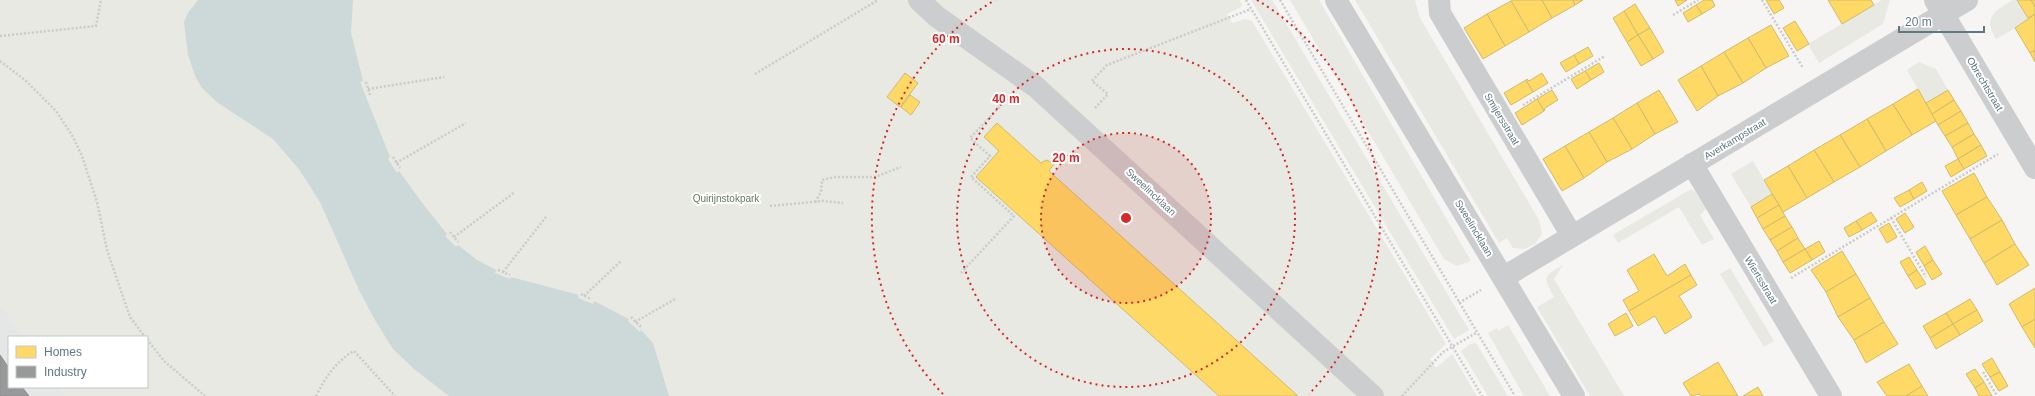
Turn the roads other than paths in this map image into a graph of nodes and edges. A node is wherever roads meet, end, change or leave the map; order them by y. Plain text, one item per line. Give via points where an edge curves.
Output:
1 (919, 0) edge
2 (1336, 0) edge
3 (1439, 0) edge
4 (1967, 0) edge
5 (1939, 7) edge
6 (1692, 164) junction
7 (2035, 168) edge
8 (1572, 236) junction
9 (1504, 277) junction
10 (1373, 396) edge
11 (1574, 396) edge
12 (1831, 396) edge

1 - 10 street, Sweelincklaan via 936,16 1026,79
2 - 9 street, Sweelincklaan
3 - 8 street, Smijersstraat via 1440,13
4 - 5 street, Averkampstraat
5 - 6 street, Averkampstraat via 1816,90
5 - 7 street, Obrechtstraat
6 - 8 street, Averkampstraat
6 - 12 street, Wiertsstraat
8 - 9 street, Averkampstraat
9 - 11 street, Sweelincklaan

